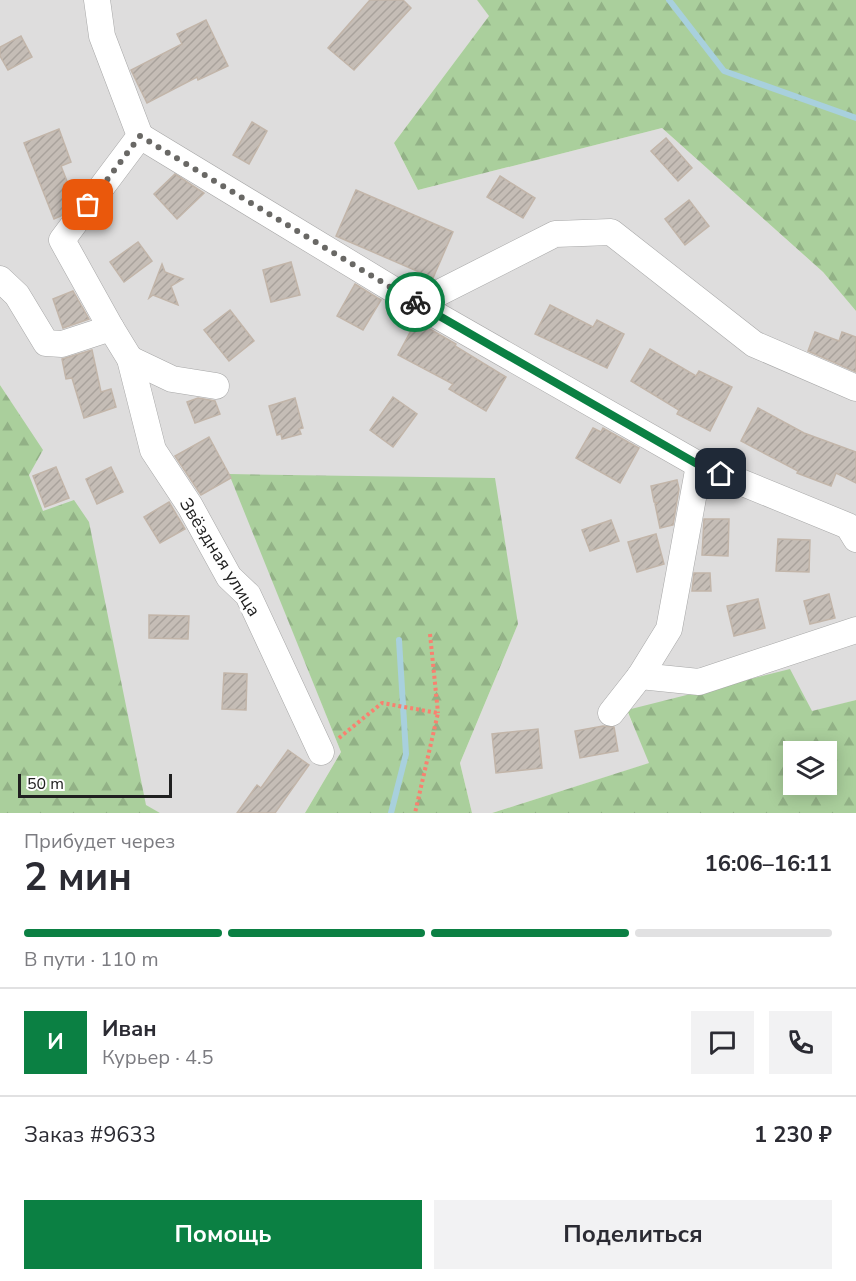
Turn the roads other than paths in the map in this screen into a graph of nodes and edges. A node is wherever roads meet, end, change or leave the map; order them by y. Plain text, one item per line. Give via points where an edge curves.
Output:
1 (97, 0) edge
2 (140, 136) junction
3 (0, 279) edge
4 (417, 304) junction
5 (111, 328) junction
6 (130, 359) junction
7 (216, 386) dead end
8 (856, 388) edge
9 (699, 465) junction
10 (856, 539) edge
11 (856, 630) edge
12 (640, 676) junction
13 (611, 713) dead end
14 (321, 752) road end

1 - 2 street via 102,36
2 - 4 street
2 - 5 street, Звёздная улица via 62,240
3 - 5 street via 17,295 46,343 63,344
4 - 8 street via 555,234 611,232 754,344
4 - 9 street
5 - 6 street, Звёздная улица
6 - 7 street via 172,379
6 - 14 street, Звёздная улица via 153,450 229,577 248,595
9 - 10 street via 848,526
9 - 12 street via 669,629
11 - 12 street via 699,682
12 - 13 street

